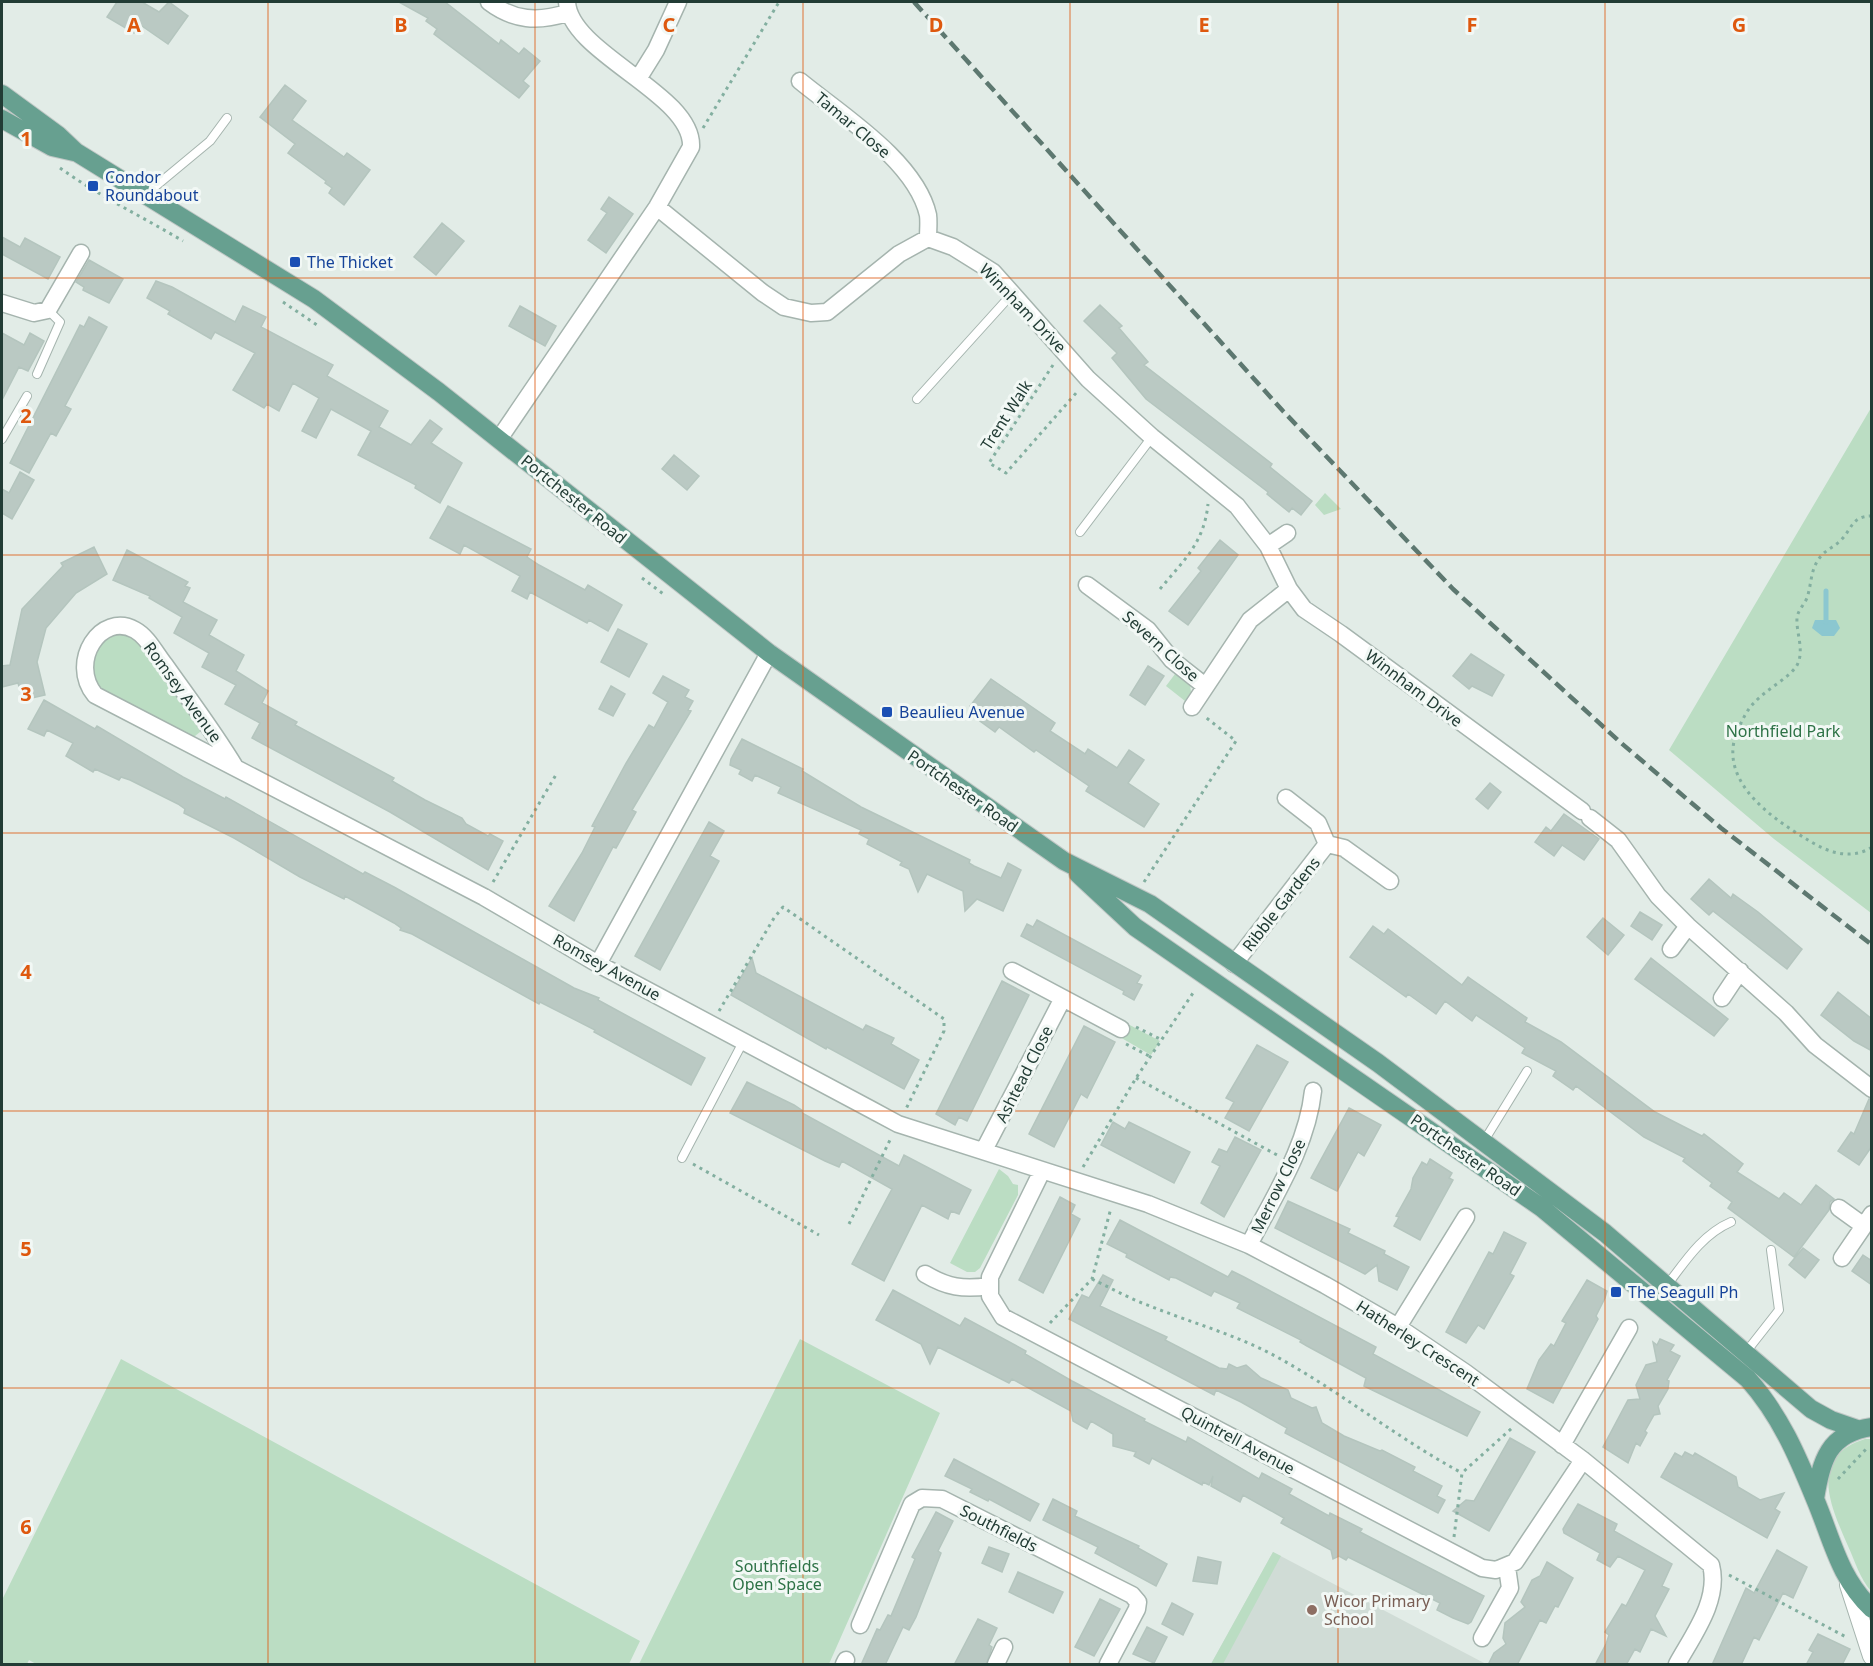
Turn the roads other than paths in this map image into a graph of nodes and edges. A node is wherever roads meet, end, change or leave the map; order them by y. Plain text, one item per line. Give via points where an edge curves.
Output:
1 (489, 2) edge
2 (678, 2) edge
3 (567, 7) edge
4 (638, 79) junction
5 (800, 81) dead end
6 (2, 94) edge
7 (227, 118) dead end
8 (2, 119) edge
9 (76, 152) junction
10 (145, 195) junction
11 (657, 207) junction
12 (928, 238) junction
13 (81, 253) dead end
14 (1011, 295) junction
15 (2, 303) edge
16 (48, 310) junction
17 (37, 374) dead end
18 (27, 396) dead end
19 (917, 399) dead end
20 (1152, 437) junction
21 (2, 439) edge
22 (500, 439) junction
23 (1080, 532) dead end
24 (1287, 533) dead end
25 (1268, 546) junction
26 (1087, 585) dead end
27 (1289, 589) junction
28 (769, 653) junction
29 (1205, 686) junction
30 (1192, 707) road end
31 (236, 767) junction
32 (1286, 798) dead end
33 (1327, 844) junction
34 (1064, 861) junction
35 (1390, 881) dead end
36 (1688, 926) junction
37 (1671, 950) dead end
38 (598, 964) junction
39 (1234, 964) junction
40 (1012, 971) dead end
41 (1740, 971) junction
42 (1063, 998) junction
43 (1722, 998) dead end
44 (1121, 1029) road end
45 (744, 1040) junction
46 (1527, 1071) dead end
47 (1872, 1089) edge
48 (1313, 1091) dead end
49 (1484, 1141) junction
50 (984, 1150) junction
51 (682, 1158) road end
52 (1042, 1171) junction
53 (1839, 1208) dead end
54 (1466, 1217) dead end
55 (1868, 1220) edge
56 (1731, 1222) dead end
57 (1249, 1245) junction
58 (1771, 1250) dead end
59 (1842, 1258) dead end
60 (925, 1274) dead end
61 (1668, 1284) junction
62 (988, 1286) junction
63 (1398, 1327) junction
64 (1629, 1328) dead end
65 (1746, 1352) junction
66 (1864, 1428) edge
67 (1562, 1445) junction
68 (1583, 1460) junction
69 (1815, 1499) junction
70 (1507, 1567) junction
71 (1849, 1585) junction
72 (1872, 1609) edge
73 (860, 1625) dead end
74 (1482, 1638) dead end
75 (1004, 1647) dead end
76 (1872, 1656) edge
77 (996, 1665) edge
78 (1108, 1665) edge
79 (1677, 1665) edge

1 - 3 street via 515,17 532,20
2 - 4 street
3 - 4 street via 598,48
4 - 11 street via 677,112 691,135 685,160
5 - 12 street, Tamar Close via 896,160 922,199 928,216
6 - 9 main road, Portchester Road
7 - 10 lane via 210,141
8 - 9 main road, Portchester Road via 52,147
9 - 10 main road, Portchester Road
10 - 22 main road, Portchester Road via 314,299
11 - 12 street via 763,293 784,307 812,314 827,312 899,254
11 - 22 street
12 - 14 street, Winnham Drive via 975,259 993,272
13 - 16 street
14 - 19 lane
14 - 20 street, Winnham Drive via 1088,379
15 - 16 street via 34,313
16 - 17 lane via 60,322
18 - 21 lane
20 - 23 lane
20 - 25 street, Winnham Drive via 1237,506
22 - 28 main road, Portchester Road
24 - 25 street
25 - 27 street, Winnham Drive
26 - 29 street, Severn Close via 1148,630 1172,660
27 - 29 street, Severn Close via 1250,620
27 - 36 street, Winnham Drive via 1304,609 1618,840 1658,896
28 - 34 main road, Portchester Road
28 - 38 street
29 - 30 street, Severn Close
31 - 31 street, Romsey Avenue via 94,694 83,668 97,637 116,627 127,627 144,637
31 - 38 street, Romsey Avenue via 484,897
32 - 33 street, Ribble Gardens via 1317,824
33 - 35 street, Ribble Gardens via 1344,848
33 - 39 street, Ribble Gardens
34 - 39 main road, Portchester Road via 1150,904
34 - 69 main road, Portchester Road via 1135,927 1542,1208 1748,1379 1787,1432
36 - 37 street
36 - 41 street, Winnham Drive
38 - 45 street, Romsey Avenue
39 - 49 main road, Portchester Road
40 - 42 street
41 - 43 street
41 - 47 street, Winnham Drive via 1815,1045
42 - 44 street
42 - 50 street, Ashtead Close
45 - 50 street, Romsey Avenue via 898,1124
45 - 51 lane
46 - 49 lane
48 - 57 street, Merrow Close via 1308,1124 1292,1163
49 - 61 main road, Portchester Road
50 - 52 street, Hatherley Crescent
52 - 57 street, Hatherley Crescent via 1148,1204
52 - 62 street via 993,1268
53 - 55 street
54 - 63 street
55 - 59 street
56 - 61 lane via 1717,1228 1698,1245
57 - 63 street, Hatherley Crescent
58 - 65 lane via 1779,1310
60 - 62 street via 947,1286 966,1290
61 - 65 main road, Portchester Road
62 - 70 street, Quintrell Avenue via 993,1305 1003,1317 1482,1568
63 - 67 street, Hatherley Crescent
64 - 67 street
65 - 66 main road, Portchester Road via 1821,1416
66 - 69 main road via 1829,1449
67 - 68 street, Hatherley Crescent
68 - 70 street via 1522,1555
68 - 79 street, Hatherley Crescent via 1712,1566 1711,1598
69 - 71 main road, Portchester Road
70 - 74 street via 1510,1588
71 - 72 main road
71 - 76 street
73 - 78 street, Southfields via 912,1504 922,1498 942,1499 1132,1595 1138,1602 1137,1609
75 - 77 street

